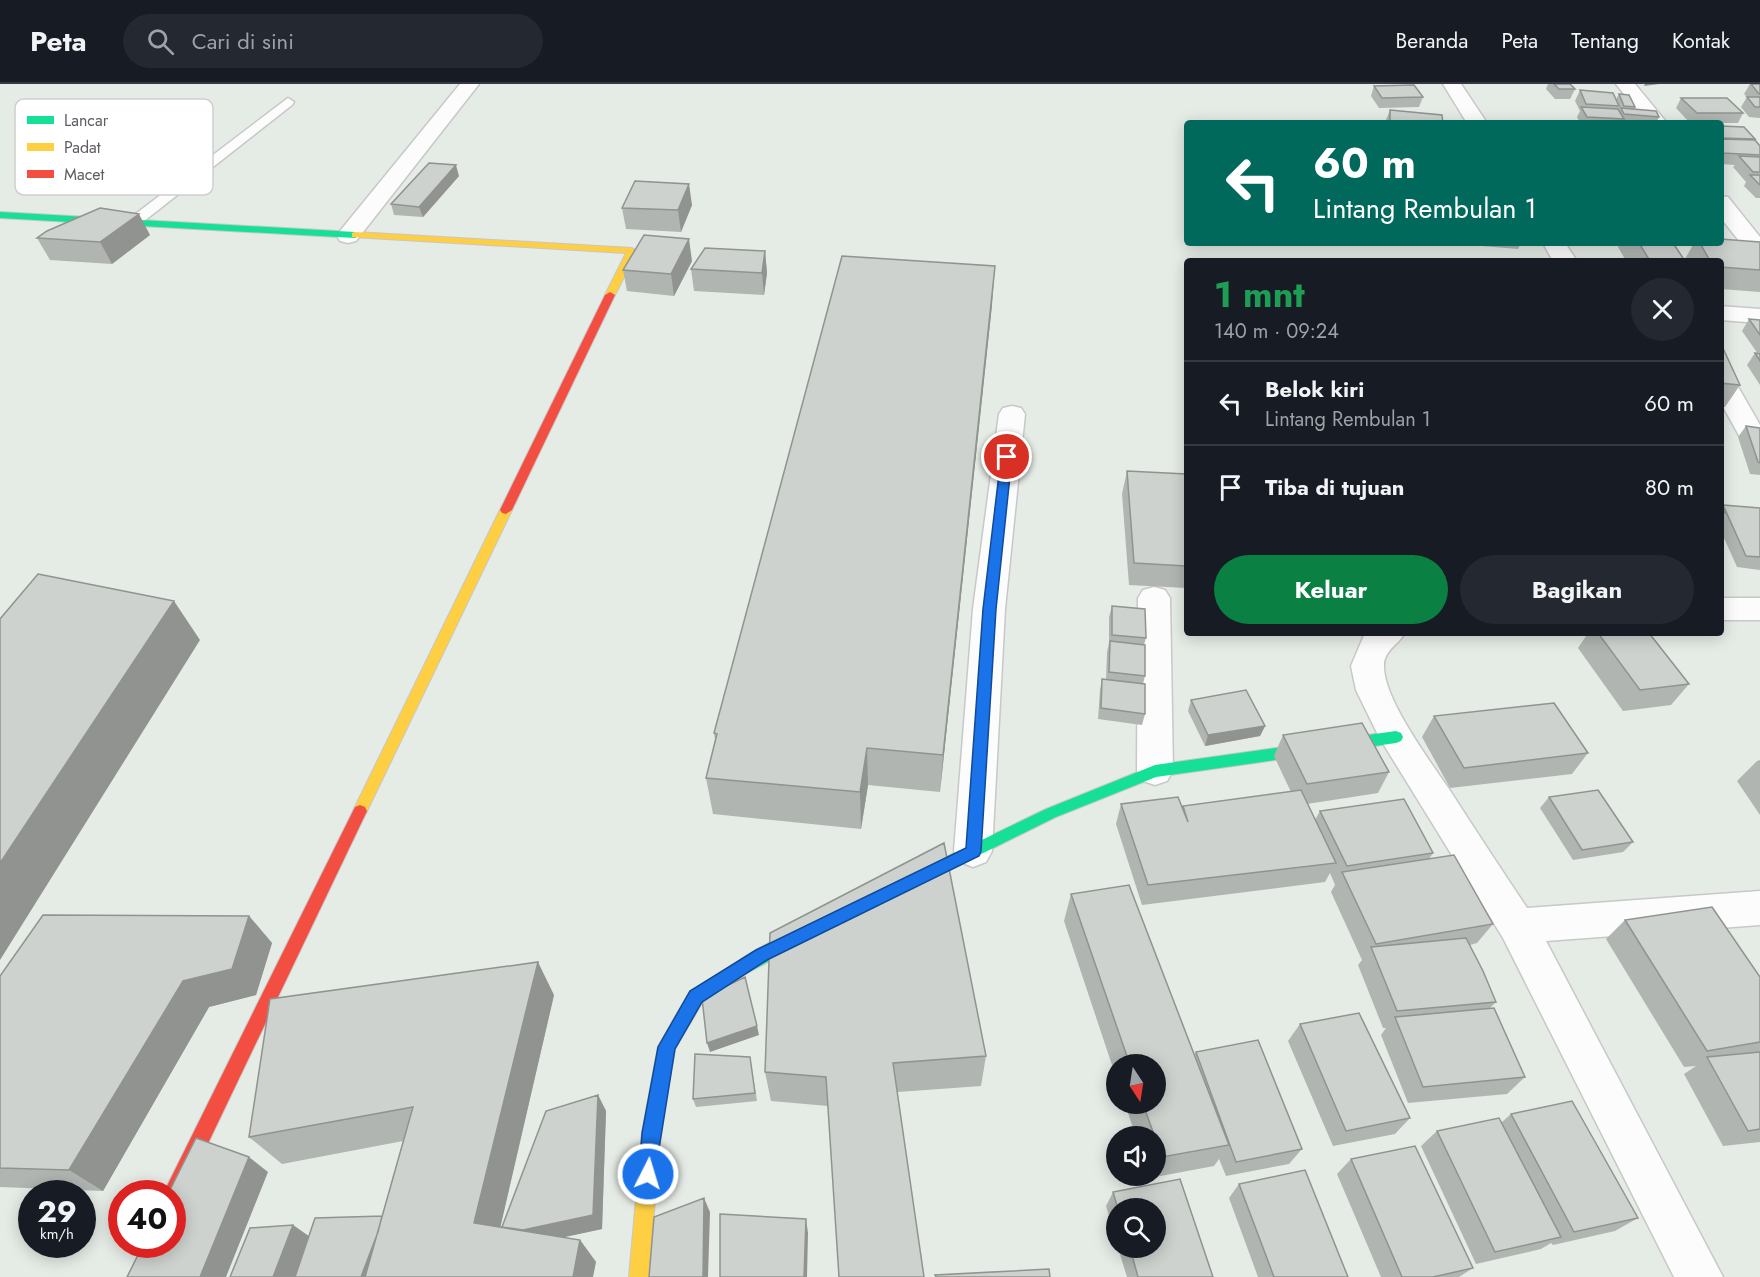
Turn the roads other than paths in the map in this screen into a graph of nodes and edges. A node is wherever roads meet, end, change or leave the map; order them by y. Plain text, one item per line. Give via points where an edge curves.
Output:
1 (470, 84) edge
2 (1452, 84) edge
3 (1625, 84) edge
4 (288, 102) dead end
5 (1475, 120) edge
6 (1655, 120) edge
7 (213, 160) edge
8 (169, 195) edge
9 (1724, 207) edge
10 (0, 215) edge
11 (134, 222) junction
12 (348, 236) junction
13 (1760, 252) edge
14 (1724, 313) edge
15 (1760, 316) edge
16 (1724, 383) edge
17 (1012, 414) dead end
18 (1724, 435) edge
19 (1756, 435) edge
20 (1154, 598) dead end
21 (1724, 609) edge
22 (1760, 609) edge
23 (1385, 636) edge
24 (1396, 736) junction
25 (1155, 771) junction
26 (973, 851) junction
27 (899, 888) edge
28 (1760, 908) edge
29 (825, 924) edge
30 (1517, 926) junction
31 (180, 1180) edge
32 (639, 1277) edge
33 (1698, 1277) edge

1 - 12 street
2 - 5 street
3 - 6 street
4 - 7 lane
8 - 11 lane
9 - 13 street
10 - 11 street
11 - 12 street
12 - 31 street via 633,251
14 - 15 street
16 - 19 street
17 - 26 street via 989,609
18 - 19 street
20 - 25 street
21 - 22 street
23 - 24 street via 1376,642 1367,666 1373,690
24 - 25 street
24 - 30 street
25 - 26 street via 1051,813
26 - 27 street
28 - 30 street
29 - 32 street via 762,955 696,997 667,1047 651,1133
30 - 33 street

